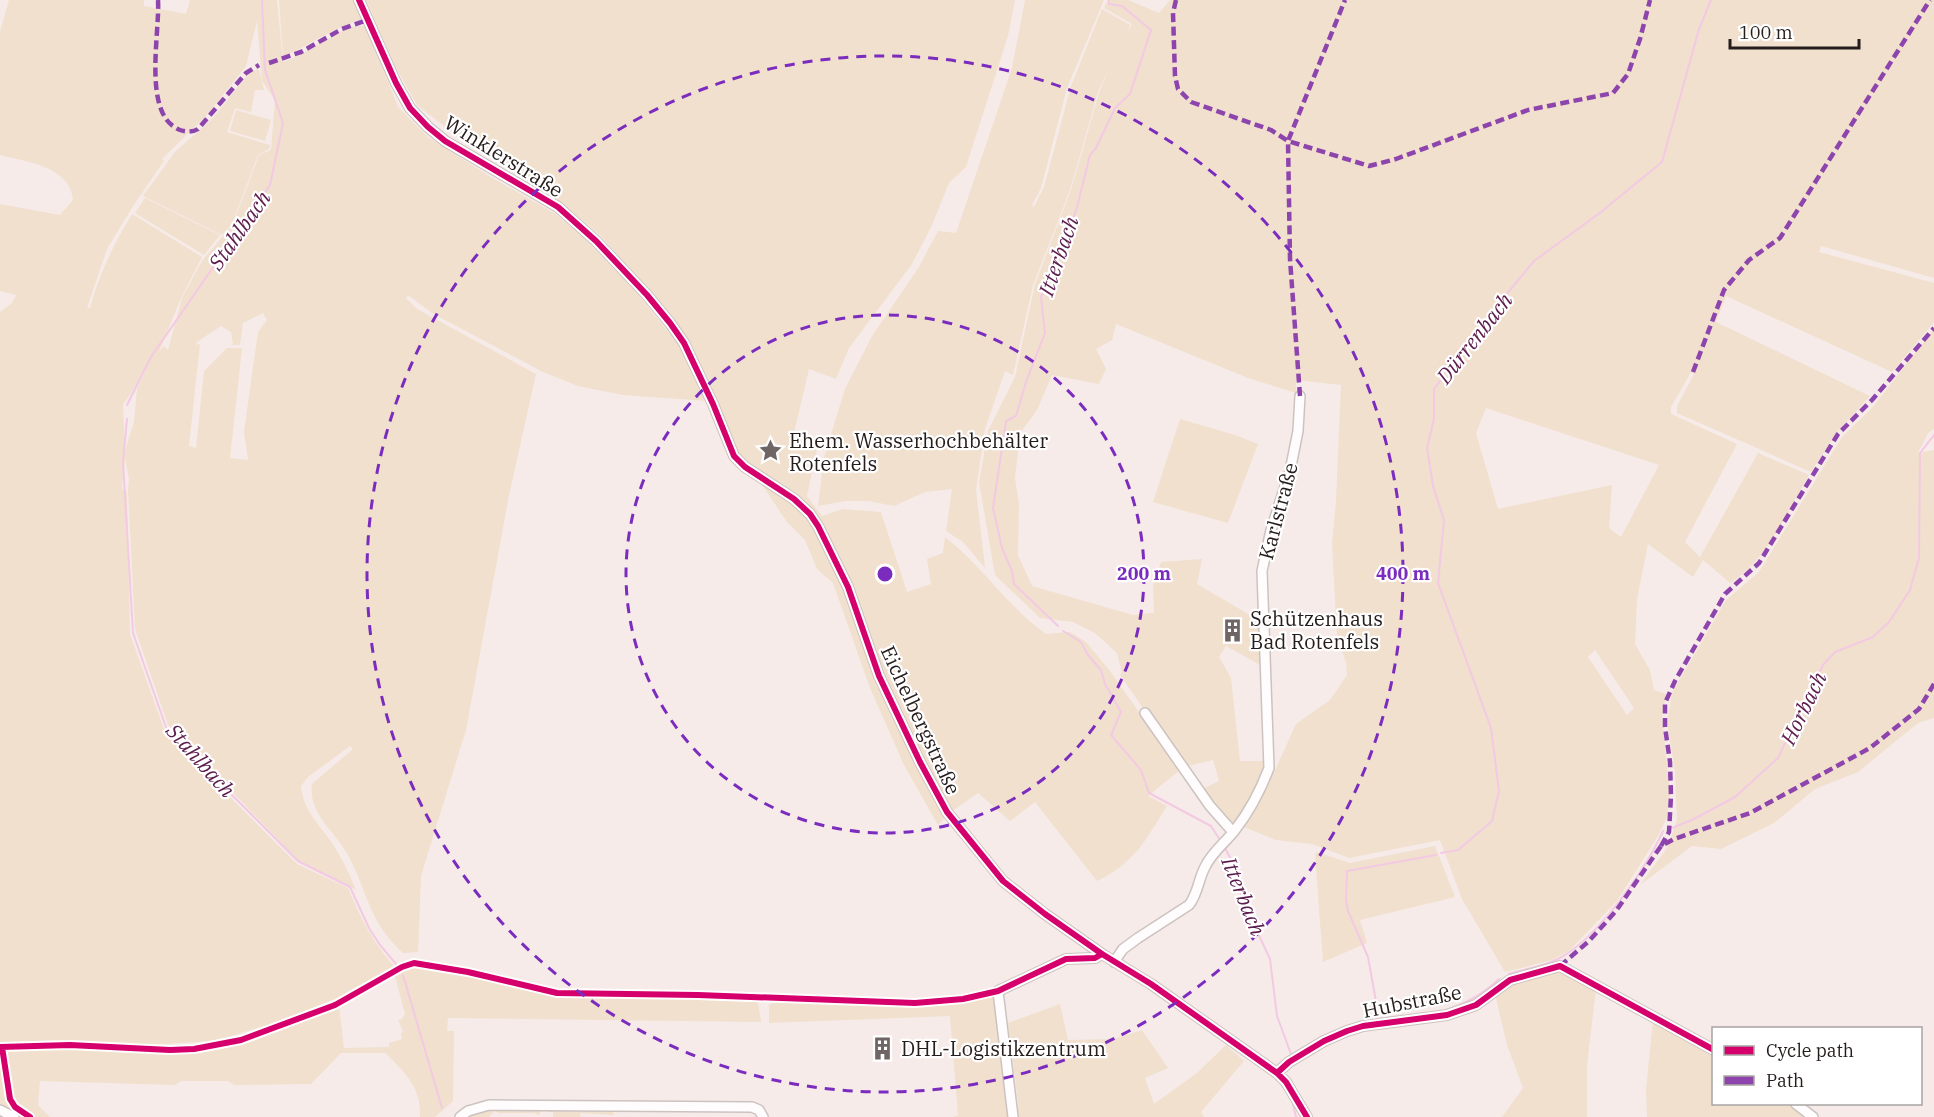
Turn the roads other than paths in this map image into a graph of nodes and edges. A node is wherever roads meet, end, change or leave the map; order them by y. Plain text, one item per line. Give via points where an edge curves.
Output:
1 (359, 0) edge
2 (1300, 396) dead end
3 (810, 514) joint
4 (1145, 713) dead end
5 (1230, 835) junction
6 (1101, 954) junction
7 (1114, 962) junction
8 (1712, 1049) edge
9 (1277, 1073) junction
10 (1797, 1105) edge
11 (0, 1110) edge
12 (761, 1113) edge
13 (14, 1117) edge
14 (460, 1117) edge
15 (1013, 1117) edge
16 (1307, 1117) edge
17 (1813, 1117) edge

1 - 3 street, Winklerstraße via 410,108 446,141 558,207 596,241 647,295 684,343 734,456
2 - 5 street, Karlstraße via 1290,471 1262,571 1269,768
3 - 6 street, Eichelbergstraße via 848,587 879,676 947,812 1004,881
4 - 5 street
5 - 7 street, Karlstraße via 1205,867 1196,896 1188,905 1138,938
6 - 7 street, Eichelbergstraße
6 - 15 street via 1095,958 1066,959 998,990
7 - 9 street, Eichelbergstraße
8 - 9 street, Hubstraße via 1560,966 1510,980 1476,1005 1447,1015 1347,1031 1289,1062
9 - 16 street, Eichelbergstraße
10 - 17 street
11 - 13 street
12 - 14 street via 752,1107 489,1105

